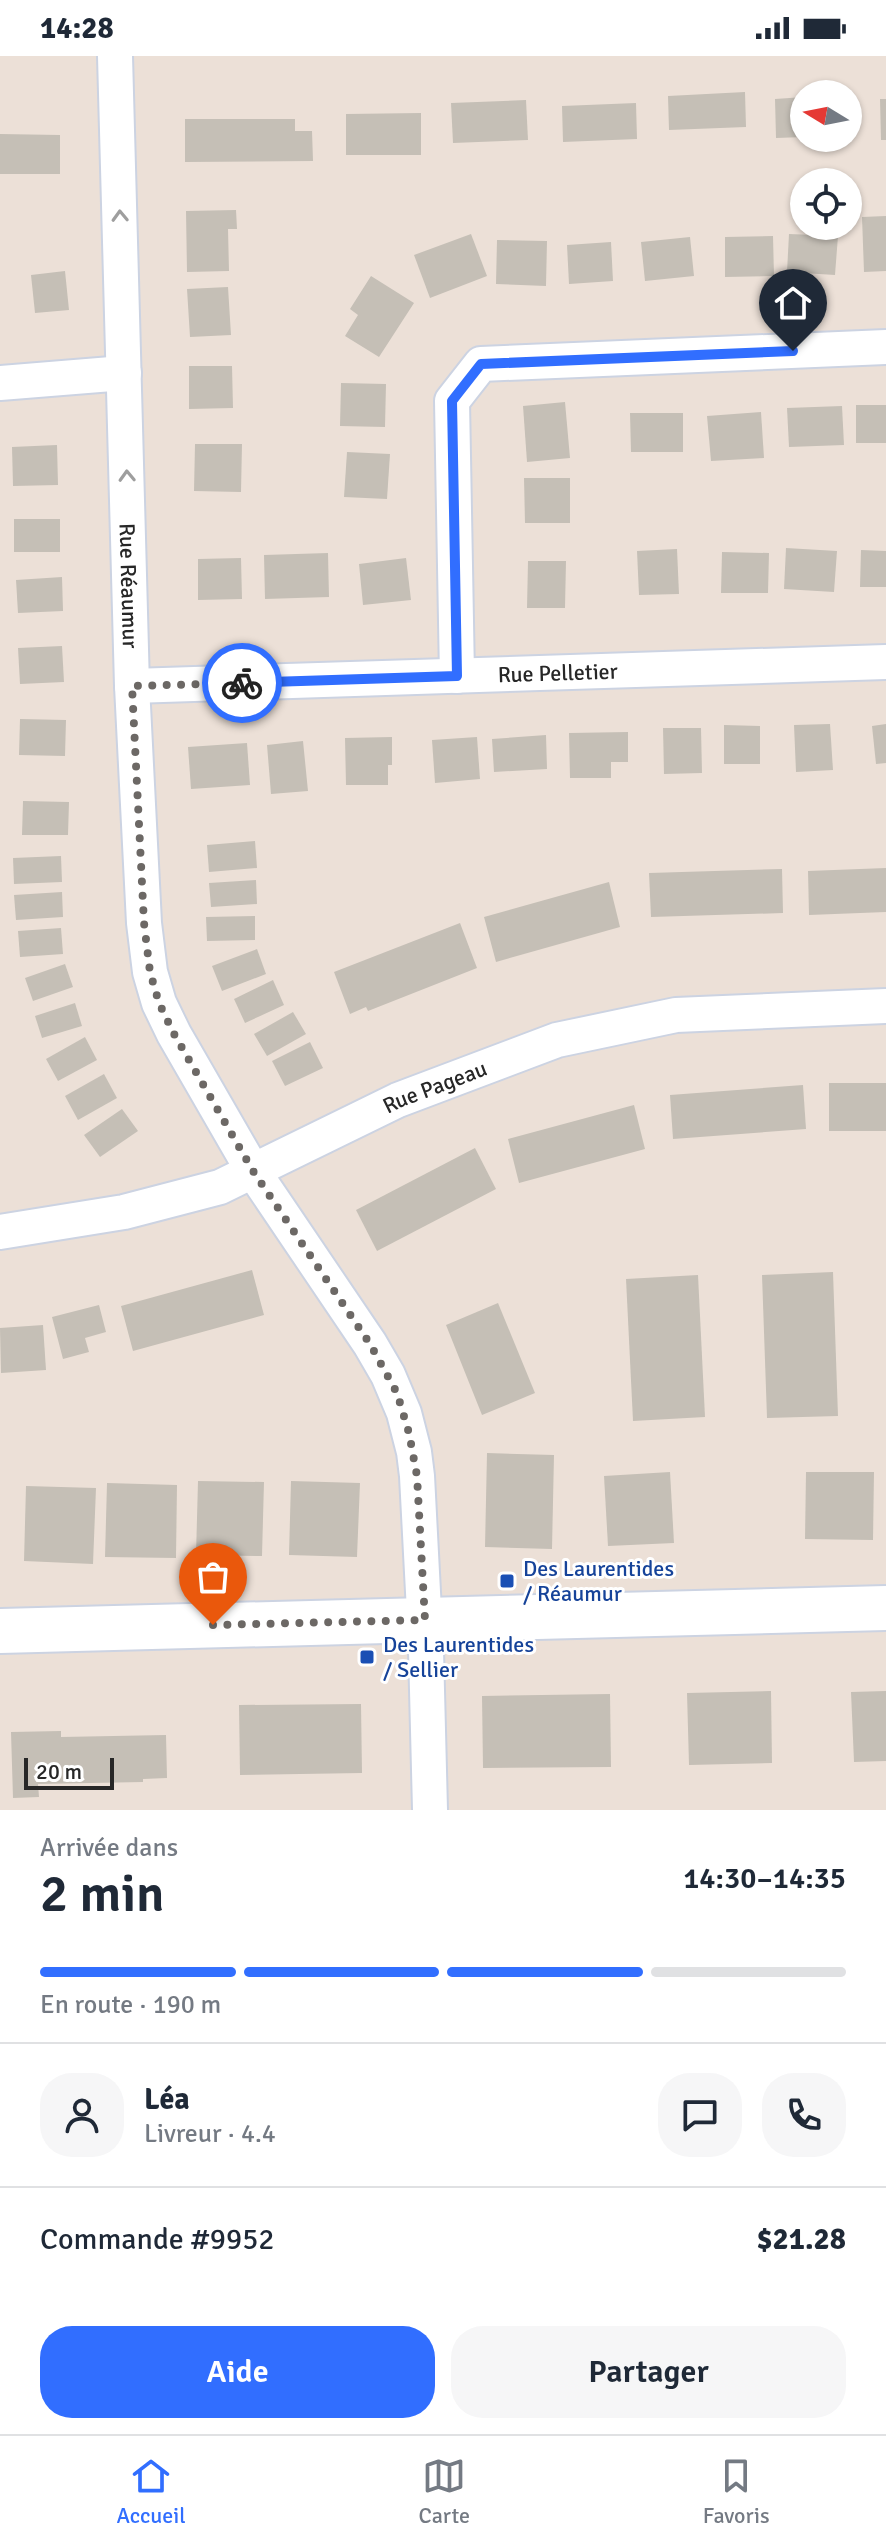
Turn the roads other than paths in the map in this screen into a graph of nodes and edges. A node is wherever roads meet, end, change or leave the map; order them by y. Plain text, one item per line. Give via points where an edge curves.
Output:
1 (115, 56) edge
2 (886, 347) edge
3 (124, 373) junction
4 (0, 383) edge
5 (886, 662) edge
6 (457, 676) junction
7 (132, 686) junction
8 (886, 1006) edge
9 (253, 1171) junction
10 (0, 1232) edge
11 (886, 1608) edge
12 (425, 1620) junction
13 (0, 1631) edge
14 (430, 1810) edge

3 -> 1 street, Rue Réaumur
2 - 6 street via 481,364 452,401
3 - 4 street
7 -> 3 street, Rue Réaumur
5 - 6 street, Rue Pelletier
6 - 7 street, Rue Pelletier
7 - 9 street, Rue Réaumur via 150,972 174,1034
8 - 9 street, Rue Pageau via 676,1015 557,1040 398,1100
9 - 10 street, Rue Pageau via 220,1187 124,1212
9 - 12 street, Rue Réaumur via 370,1344 397,1393 416,1464
11 - 12 street
12 - 13 street
12 - 14 street, Rue Réaumur

